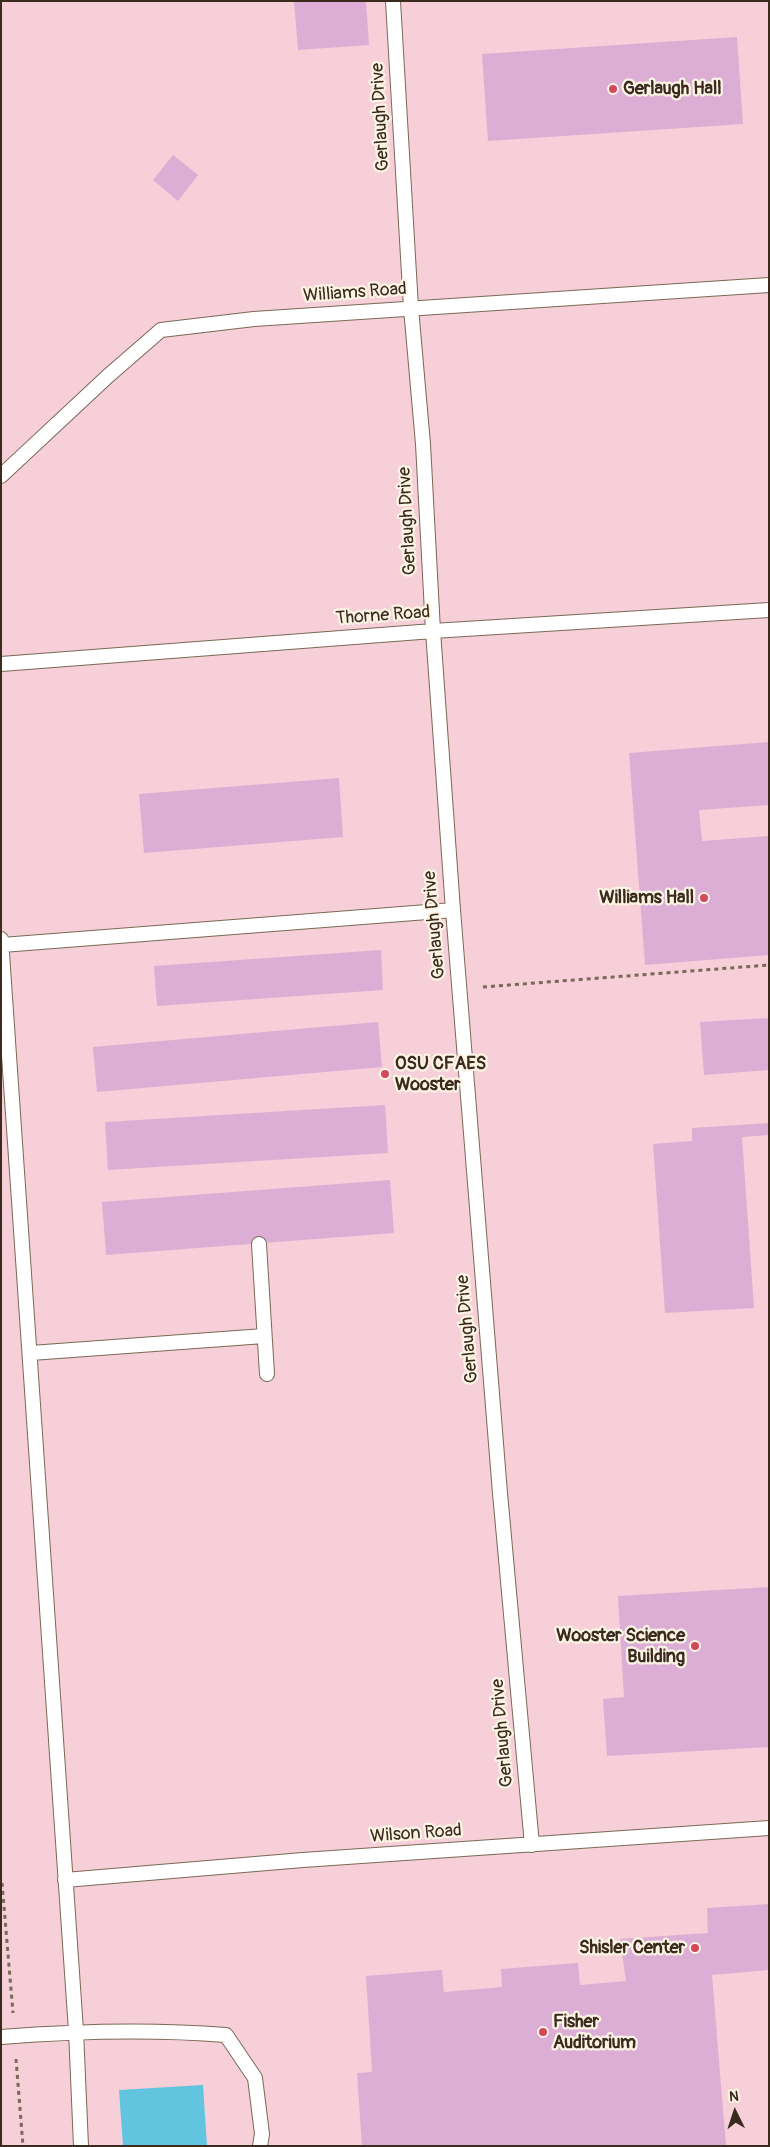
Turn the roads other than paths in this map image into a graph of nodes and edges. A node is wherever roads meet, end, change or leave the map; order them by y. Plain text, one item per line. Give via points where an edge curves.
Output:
1 (392, 1) edge
2 (769, 285) edge
3 (411, 308) junction
4 (1, 476) edge
5 (769, 610) edge
6 (433, 631) junction
7 (1, 664) edge
8 (453, 910) junction
9 (1, 939) edge
10 (2, 945) edge
11 (5, 1043) edge
12 (258, 1244) dead end
13 (264, 1336) junction
14 (31, 1354) junction
15 (267, 1374) dead end
16 (769, 1828) edge
17 (532, 1845) junction
18 (66, 1880) junction
19 (76, 2031) junction
20 (1, 2037) edge
21 (81, 2146) edge
22 (260, 2146) edge

1 - 3 lane, Gerlaugh Drive
2 - 3 lane, Williams Road
3 - 4 lane, Williams Road via 254,319 161,330
3 - 6 lane, Gerlaugh Drive via 423,444
5 - 6 lane, Thorne Road
6 - 7 lane, Thorne Road
6 - 8 lane, Gerlaugh Drive
8 - 10 lane
8 - 17 lane, Gerlaugh Drive
9 - 10 lane
10 - 11 lane
11 - 14 lane
12 - 13 lane
13 - 14 lane
13 - 15 lane
14 - 18 lane
16 - 17 lane, Wilson Road
17 - 18 lane, Wilson Road
18 - 19 lane
19 - 20 lane
19 - 21 lane
19 - 22 lane via 168,2030 226,2035 255,2078 262,2134

